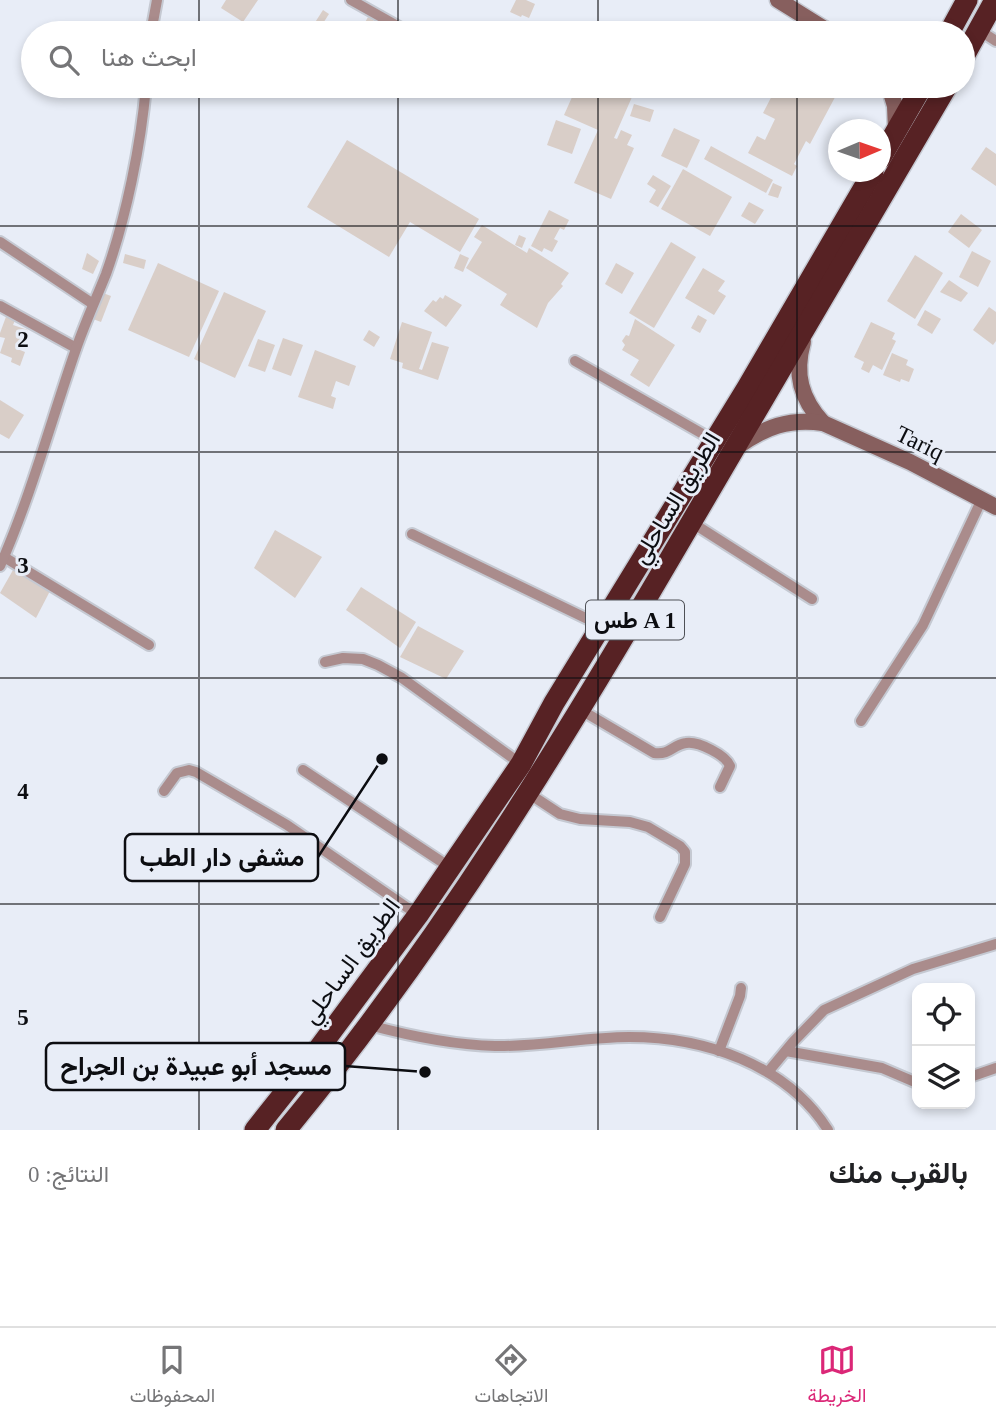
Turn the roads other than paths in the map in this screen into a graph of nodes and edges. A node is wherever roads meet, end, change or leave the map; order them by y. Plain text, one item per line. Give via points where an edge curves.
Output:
1 (157, 0) edge
2 (351, 0) edge
3 (778, 0) edge
4 (967, 0) edge
5 (995, 0) edge
6 (153, 21) edge
7 (388, 21) edge
8 (812, 21) edge
9 (956, 21) edge
10 (987, 36) edge
11 (144, 98) edge
12 (893, 98) edge
13 (915, 98) edge
14 (940, 98) edge
15 (896, 131) junction
16 (891, 140) edge
17 (867, 182) edge
18 (0, 242) edge
19 (93, 304) junction
20 (0, 306) edge
21 (806, 330) junction
22 (76, 348) junction
23 (575, 360) dead end
24 (823, 423) junction
25 (715, 441) junction
26 (735, 449) junction
27 (989, 503) edge
28 (691, 522) junction
29 (412, 534) dead end
30 (2, 562) edge
31 (812, 599) dead end
32 (602, 626) junction
33 (149, 645) dead end
34 (325, 662) dead end
35 (581, 710) junction
36 (861, 721) dead end
37 (521, 764) junction
38 (303, 770) dead end
39 (720, 787) dead end
40 (164, 791) dead end
41 (528, 793) junction
42 (452, 868) junction
43 (418, 915) junction
44 (660, 916) dead end
45 (996, 944) edge
46 (741, 989) dead end
47 (369, 1026) junction
48 (719, 1051) junction
49 (786, 1051) junction
50 (996, 1068) edge
51 (768, 1073) junction
52 (975, 1075) edge
53 (912, 1081) edge
54 (255, 1130) edge
55 (286, 1130) edge
56 (828, 1130) edge

1 - 6 street
2 - 7 street
3 - 8 main road
4 - 9 highway
5 - 10 highway
11 - 19 street via 120,226
12 - 15 main road
13 - 15 highway
14 - 21 highway, الطريق الساحلي / طس A 1
15 - 16 highway
17 - 25 highway, الطريق الساحلي / طس A 1
18 - 19 street
19 - 22 street
20 - 22 street
21 - 24 main road via 798,359 801,387
21 - 26 highway, الطريق الساحلي / طس A 1
22 - 30 street
23 - 25 street
24 - 26 main road via 778,424
24 - 27 main road, Tariq
25 - 32 highway, الطريق الساحلي / طس A 1
26 - 28 highway, الطريق الساحلي / طس A 1
27 - 36 street via 923,625
28 - 31 street
28 - 35 highway, الطريق الساحلي / طس A 1
29 - 32 street
30 - 33 street
32 - 37 highway, الطريق الساحلي / طس A 1
34 - 37 street via 363,659 378,665
35 - 39 street via 654,752 662,754 692,743 725,758 730,766
35 - 41 highway, الطريق الساحلي / طس A 1
37 - 42 highway, الطريق الساحلي / طس A 1
38 - 42 street
40 - 43 street via 177,773 196,772 287,825
41 - 44 street via 559,814 648,827 680,846 685,864
41 - 47 highway, الطريق الساحلي / طس A 1
42 - 43 highway, الطريق الساحلي / طس A 1
43 - 54 highway, الطريق الساحلي / طس A 1
45 - 49 street via 913,969 824,1010
46 - 48 street
47 - 48 street via 495,1046 628,1037
47 - 55 highway, الطريق الساحلي / طس A 1
48 - 51 street
49 - 51 street
49 - 53 street via 882,1068
50 - 52 street
51 - 56 street via 810,1106

